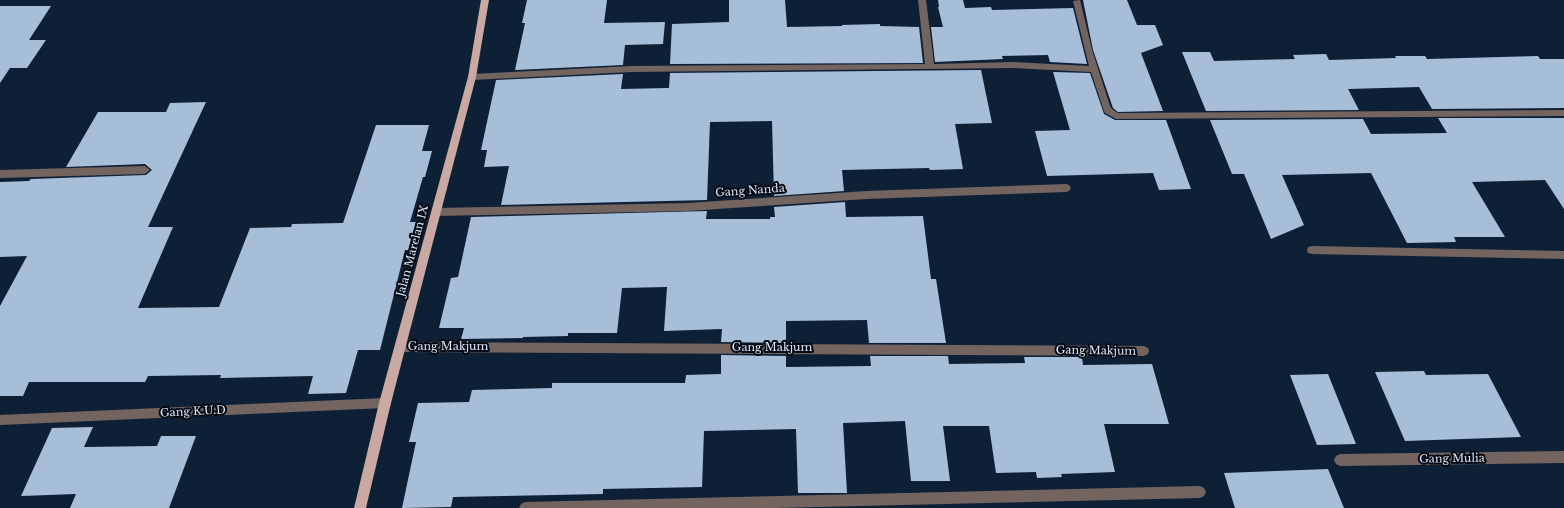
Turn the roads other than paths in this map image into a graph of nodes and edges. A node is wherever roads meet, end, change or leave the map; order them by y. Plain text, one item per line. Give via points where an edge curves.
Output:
1 (485, 0) edge
2 (922, 0) edge
3 (1077, 1) edge
4 (930, 67) junction
5 (1094, 68) junction
6 (472, 77) junction
7 (1564, 113) edge
8 (145, 170) dead end
9 (0, 174) edge
10 (1066, 188) dead end
11 (436, 212) junction
12 (1312, 250) dead end
13 (1564, 255) edge
14 (400, 347) junction
15 (1144, 351) dead end
16 (385, 403) junction
17 (0, 420) edge
18 (1564, 457) edge
19 (1340, 460) dead end
20 (1200, 492) dead end
21 (360, 508) edge
22 (525, 508) edge

1 - 6 main road, Jalan Marelan IX
2 - 4 street
3 - 5 street
4 - 5 street via 1013,65
4 - 6 street via 632,69
5 - 7 street via 1108,111 1122,117
6 - 11 main road, Jalan Marelan IX
8 - 9 street
10 - 11 street, Gang Nanda via 866,195 665,208
11 - 14 main road, Jalan Marelan IX
12 - 13 street
14 - 15 street, Gang Makjum
14 - 16 main road, Jalan Marelan IX
16 - 17 street, Gang K.U.D
16 - 21 main road, Jalan Marelan IX
18 - 19 street, Gang Mulia
20 - 22 street

